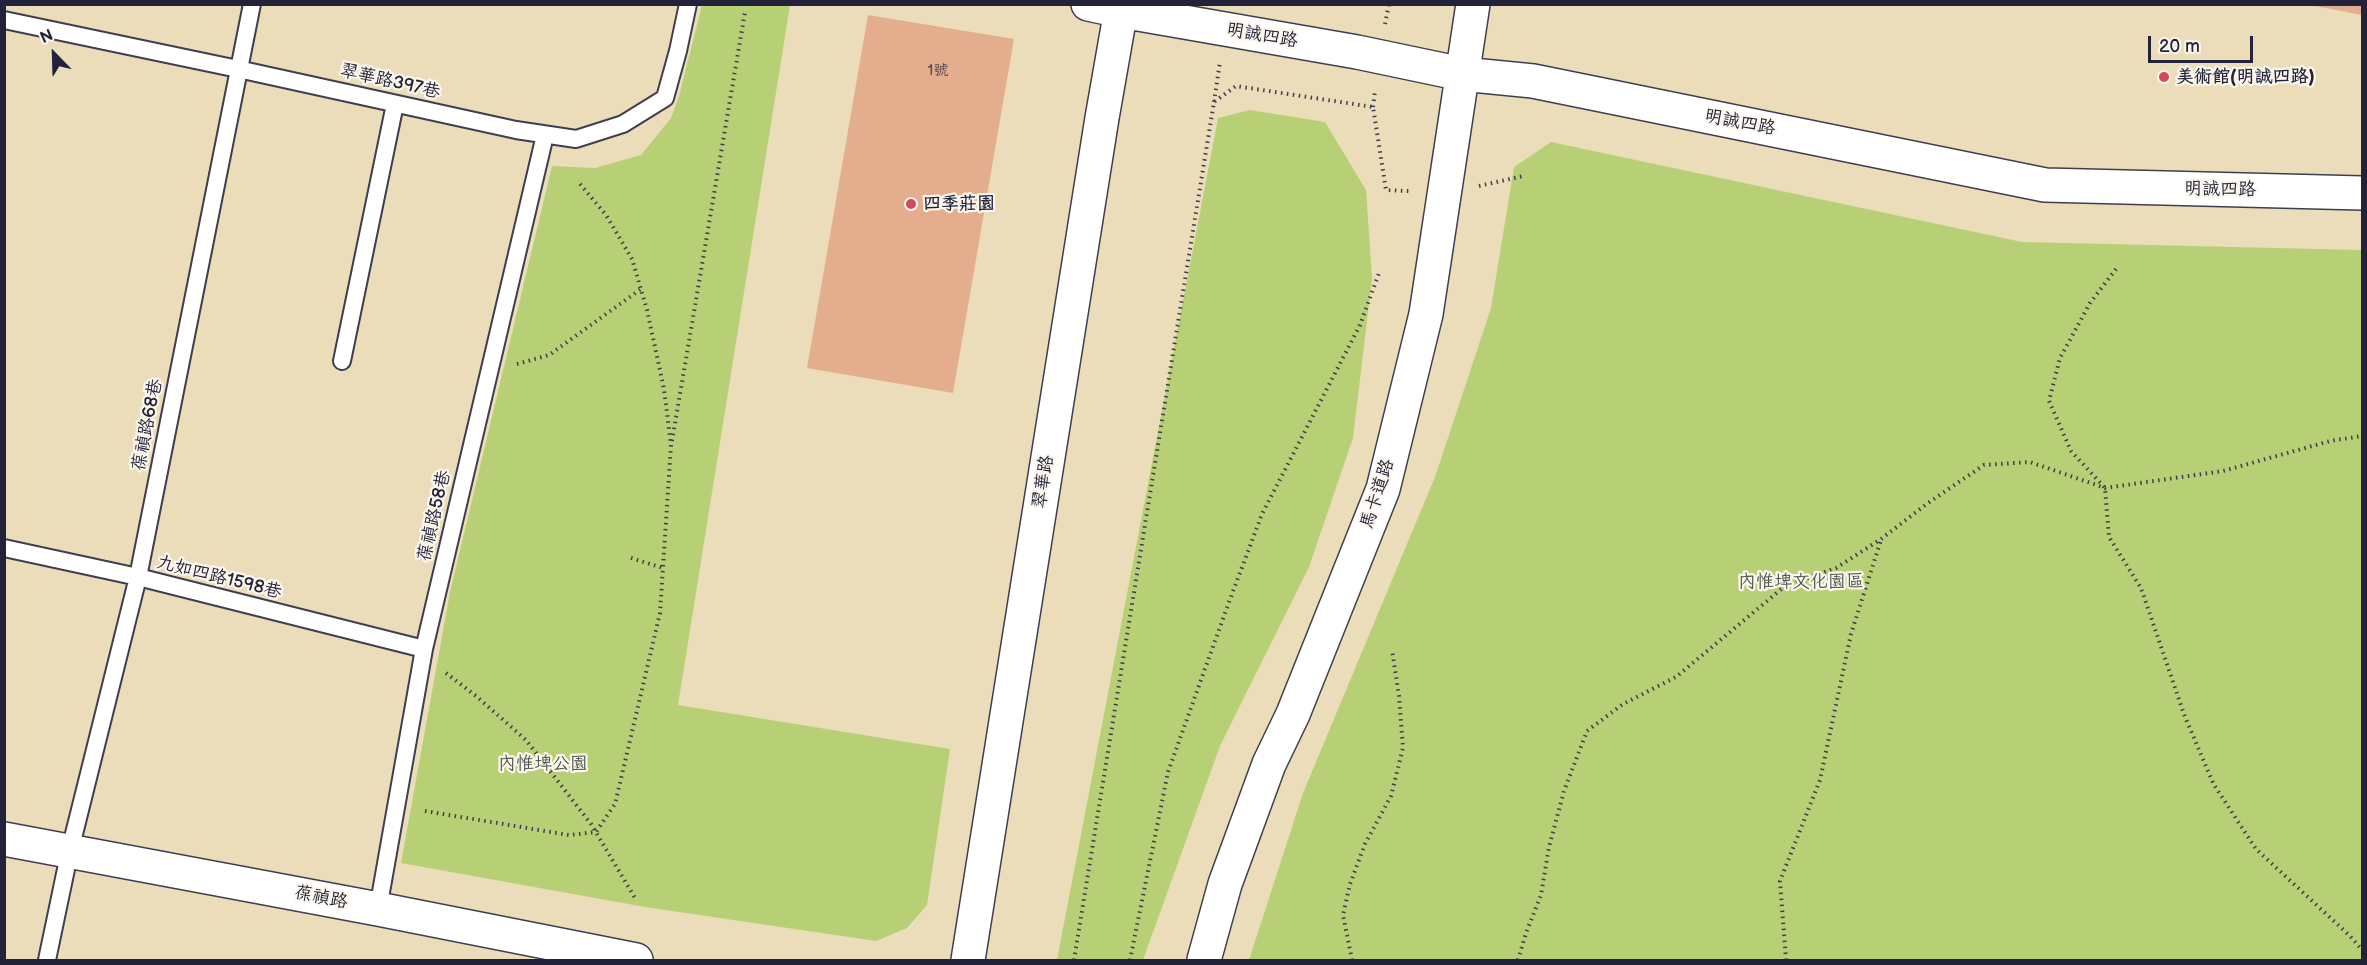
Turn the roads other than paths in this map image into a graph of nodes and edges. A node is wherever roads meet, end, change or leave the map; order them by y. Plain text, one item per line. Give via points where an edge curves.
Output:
1 (252, 4) edge
2 (688, 4) edge
3 (1088, 4) edge
4 (1473, 4) edge
5 (1122, 8) edge
6 (4, 20) edge
7 (238, 69) junction
8 (1462, 74) junction
9 (395, 104) junction
10 (545, 135) junction
11 (2362, 193) edge
12 (342, 361) dead end
13 (4, 548) edge
14 (138, 578) junction
15 (423, 653) junction
16 (4, 838) edge
17 (70, 850) junction
18 (378, 909) junction
19 (46, 960) edge
20 (636, 960) edge
21 (968, 960) edge
22 (1204, 960) edge

1 - 7 lane, 葆禎路68巷
2 - 10 lane, 翠華路397巷 via 665,98 623,124 576,139
3 - 5 street, 明誠四路
4 - 8 street, 馬卡道路
5 - 8 street, 明誠四路
5 - 21 street, 翠華路
6 - 7 lane, 翠華路397巷
7 - 9 lane, 翠華路397巷
7 - 14 lane, 葆禎路68巷
8 - 11 street, 明誠四路 via 1551,85 2045,185
8 - 22 street, 馬卡道路 via 1426,314 1383,489 1269,764 1225,884
9 - 10 lane, 翠華路397巷
9 - 12 lane
10 - 15 lane, 葆禎路58巷
13 - 14 lane, 九如四路1598巷
14 - 15 lane, 九如四路1598巷
14 - 17 lane, 葆禎路68巷
15 - 18 lane, 葆禎路58巷
16 - 17 street, 葆禎路
17 - 18 street, 葆禎路
17 - 19 lane, 葆禎路68巷
18 - 20 street, 葆禎路

